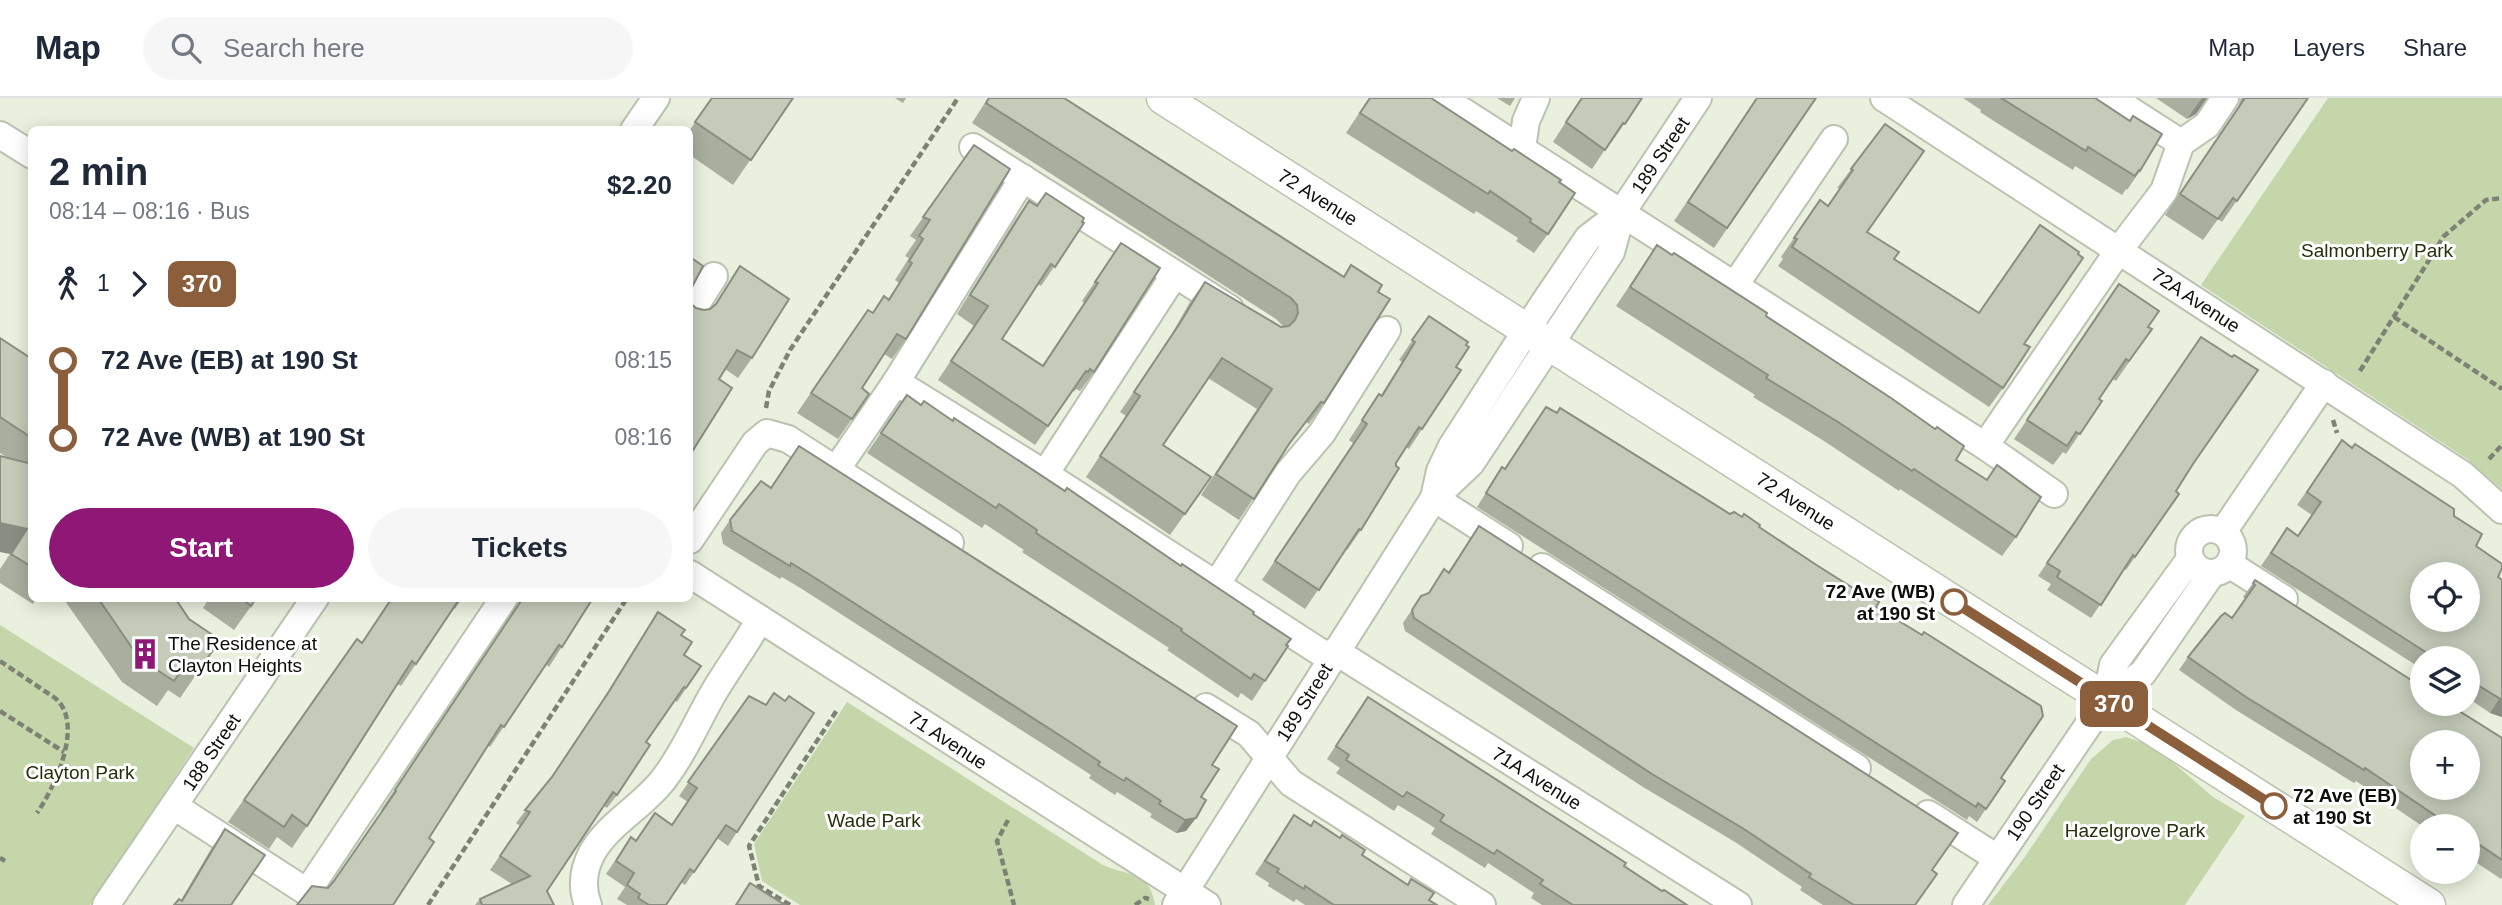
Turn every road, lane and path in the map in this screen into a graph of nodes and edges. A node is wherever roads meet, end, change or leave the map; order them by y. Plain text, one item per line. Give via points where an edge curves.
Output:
1 (656, 98) edge
2 (958, 98) edge
3 (1163, 98) edge
4 (1442, 98) edge
5 (1536, 98) edge
6 (1698, 98) edge
7 (1884, 98) edge
8 (2111, 98) edge
9 (2225, 98) edge
10 (637, 126) edge
11 (0, 135) edge
12 (1834, 139) dead end
13 (2181, 143) junction
14 (972, 147) edge
15 (1522, 148) junction
16 (28, 152) edge
17 (1023, 178) junction
18 (2502, 198) edge
19 (1622, 212) junction
20 (2119, 250) junction
21 (1175, 274) junction
22 (714, 276) dead end
23 (1734, 285) junction
24 (693, 309) edge
25 (2394, 317) junction
26 (1256, 325) edge
27 (1387, 330) dead end
28 (1538, 336) junction
29 (2360, 371) dead end
30 (896, 382) junction
31 (2324, 383) junction
32 (2502, 389) edge
33 (766, 418) dead end
34 (2502, 445) edge
35 (1985, 446) junction
36 (2489, 459) dead end
37 (836, 470) junction
38 (1045, 474) junction
39 (2054, 494) dead end
40 (1434, 499) junction
41 (2502, 510) edge
42 (2223, 532) junction
43 (693, 536) edge
44 (966, 553) edge
45 (2210, 565) junction
46 (693, 576) edge
47 (1216, 585) junction
48 (312, 602) edge
49 (501, 602) edge
50 (623, 602) edge
51 (2307, 614) edge
52 (760, 619) junction
53 (1333, 655) junction
54 (0, 661) edge
55 (1190, 697) edge
56 (2106, 699) junction
57 (837, 710) dead end
58 (0, 711) edge
59 (64, 752) junction
60 (1270, 758) junction
61 (1877, 781) edge
62 (1910, 803) edge
63 (174, 806) junction
64 (37, 813) dead end
65 (1008, 820) dead end
66 (1997, 858) junction
67 (1171, 898) edge
68 (106, 905) edge
69 (428, 905) edge
70 (588, 905) edge
71 (790, 905) edge
72 (1014, 905) edge
73 (1135, 905) edge
74 (1207, 905) edge
75 (1482, 905) edge
76 (1738, 905) edge
77 (1966, 905) edge
78 (2429, 905) edge

1 - 10 street
2 - 33 path via 790,350 769,391
3 - 28 main road, 72 Avenue
4 - 15 street
5 - 15 street
6 - 19 street, 189 Street
7 - 20 street, 72A Avenue
8 - 13 street
9 - 13 street via 2207,125
11 - 16 street
12 - 23 street
13 - 20 street via 2164,191
14 - 17 street
15 - 19 street
17 - 21 street
17 - 30 street
18 - 25 path via 2486,200 2444,236
19 - 23 street
19 - 28 street, 189 Street via 1588,238
20 - 31 street, 72A Avenue
20 - 35 street
21 - 26 street
21 - 38 street
22 - 24 street
23 - 35 street
25 - 29 path
25 - 32 path
27 - 47 street
28 - 40 street, 189 Street via 1452,446
28 - 56 main road, 72 Avenue
30 - 37 street
30 - 38 street, 71A Avenue
31 - 41 street, 72A Avenue via 2463,475
31 - 42 street
34 - 36 path
35 - 39 street
37 - 43 street via 788,439 767,433 755,443
37 - 44 street
38 - 47 street, 71A Avenue
40 - 53 street, 189 Street
40 - 61 street
42 - 45 street via 2233,547 2232,559
42 - 45 street, 190 Street via 2210,528 2197,533 2189,545
45 - 51 street
45 - 56 street, 190 Street via 2113,665
46 - 52 street, 71 Avenue
47 - 53 street, 71A Avenue
48 - 63 street, 188 Street
49 - 63 street via 307,892
50 - 69 path
52 - 67 street, 71 Avenue
52 - 70 street via 673,767 592,854 584,878
53 - 60 street, 189 Street
53 - 76 street, 71A Avenue
54 - 59 path via 61,703 66,716
55 - 60 street via 1249,734
56 - 66 street, 190 Street
56 - 78 main road, 72 Avenue
57 - 71 path via 749,846 759,886
58 - 59 path
59 - 64 path via 52,791
60 - 67 street, 189 Street
60 - 75 street via 1291,783
62 - 66 street
63 - 68 street, 188 Street
65 - 72 path via 997,841
66 - 77 street, 190 Street
67 - 73 path via 1145,898
67 - 74 street, 71 Avenue

